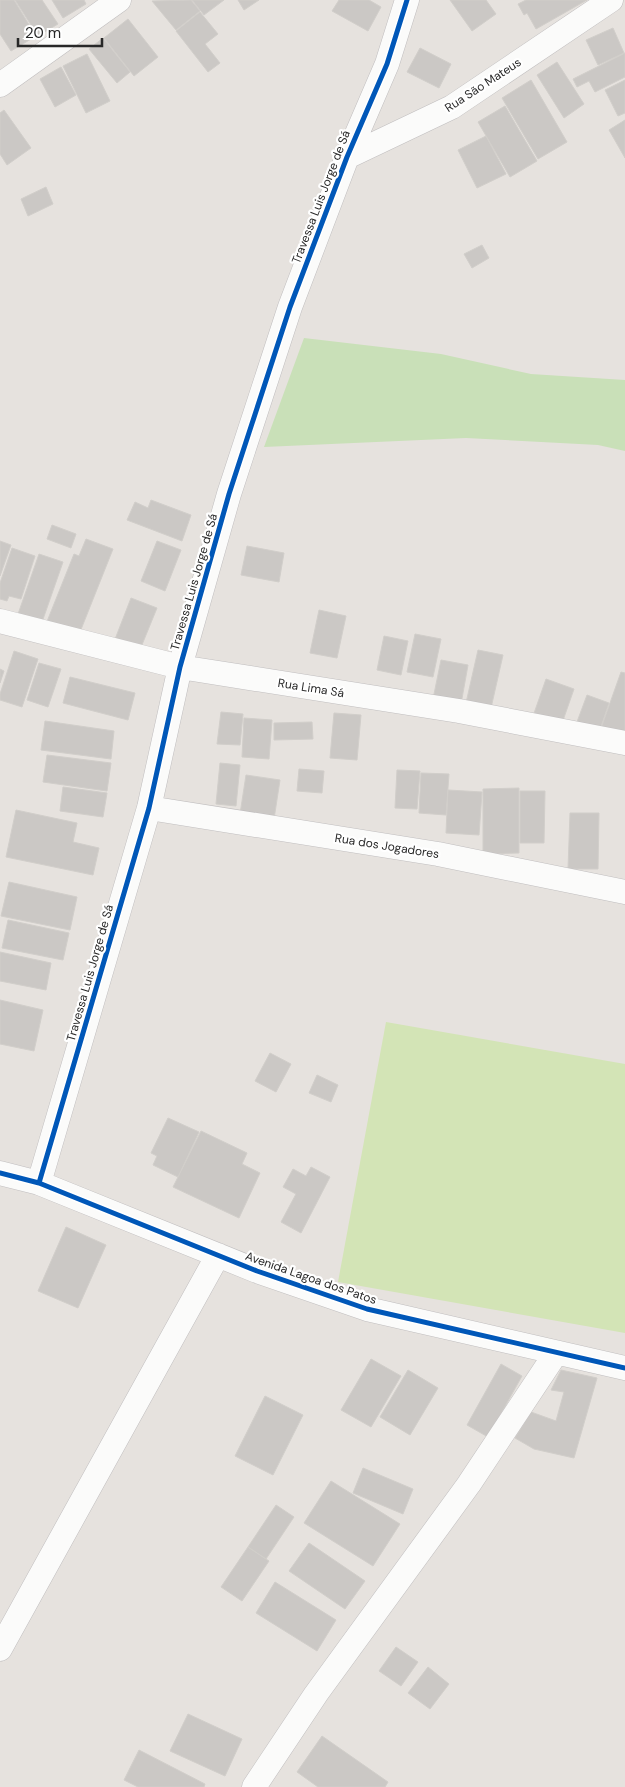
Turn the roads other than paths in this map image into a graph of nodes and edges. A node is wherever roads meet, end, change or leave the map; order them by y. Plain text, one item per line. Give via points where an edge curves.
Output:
1 (120, 0) edge
2 (408, 0) edge
3 (611, 0) edge
4 (622, 0) edge
5 (625, 6) edge
6 (0, 85) edge
7 (347, 157) junction
8 (0, 621) edge
9 (180, 668) junction
10 (625, 743) edge
11 (148, 808) junction
12 (625, 892) edge
13 (0, 1173) edge
14 (40, 1183) junction
15 (218, 1255) junction
16 (556, 1353) junction
17 (625, 1368) edge
18 (0, 1648) edge
19 (254, 1787) edge

1 - 6 street
2 - 7 street, Travessa Luis Jorge de Sá via 387,64
3 - 7 street, Rua São Mateus via 452,107
4 - 5 street
7 - 9 street, Travessa Luis Jorge de Sá via 290,307 229,494
8 - 9 street, Rua Lima Sá
9 - 10 street, Rua Lima Sá via 459,710
9 - 11 street, Travessa Luis Jorge de Sá
11 - 12 street, Rua dos Jogadores via 438,854
11 - 14 street, Travessa Luis Jorge de Sá
13 - 14 street, Avenida Lagoa dos Patos
14 - 15 street, Avenida Lagoa dos Patos
15 - 16 street, Avenida Lagoa dos Patos via 367,1309
15 - 18 street
16 - 17 street, Avenida Lagoa dos Patos
16 - 19 street via 469,1484 316,1694

